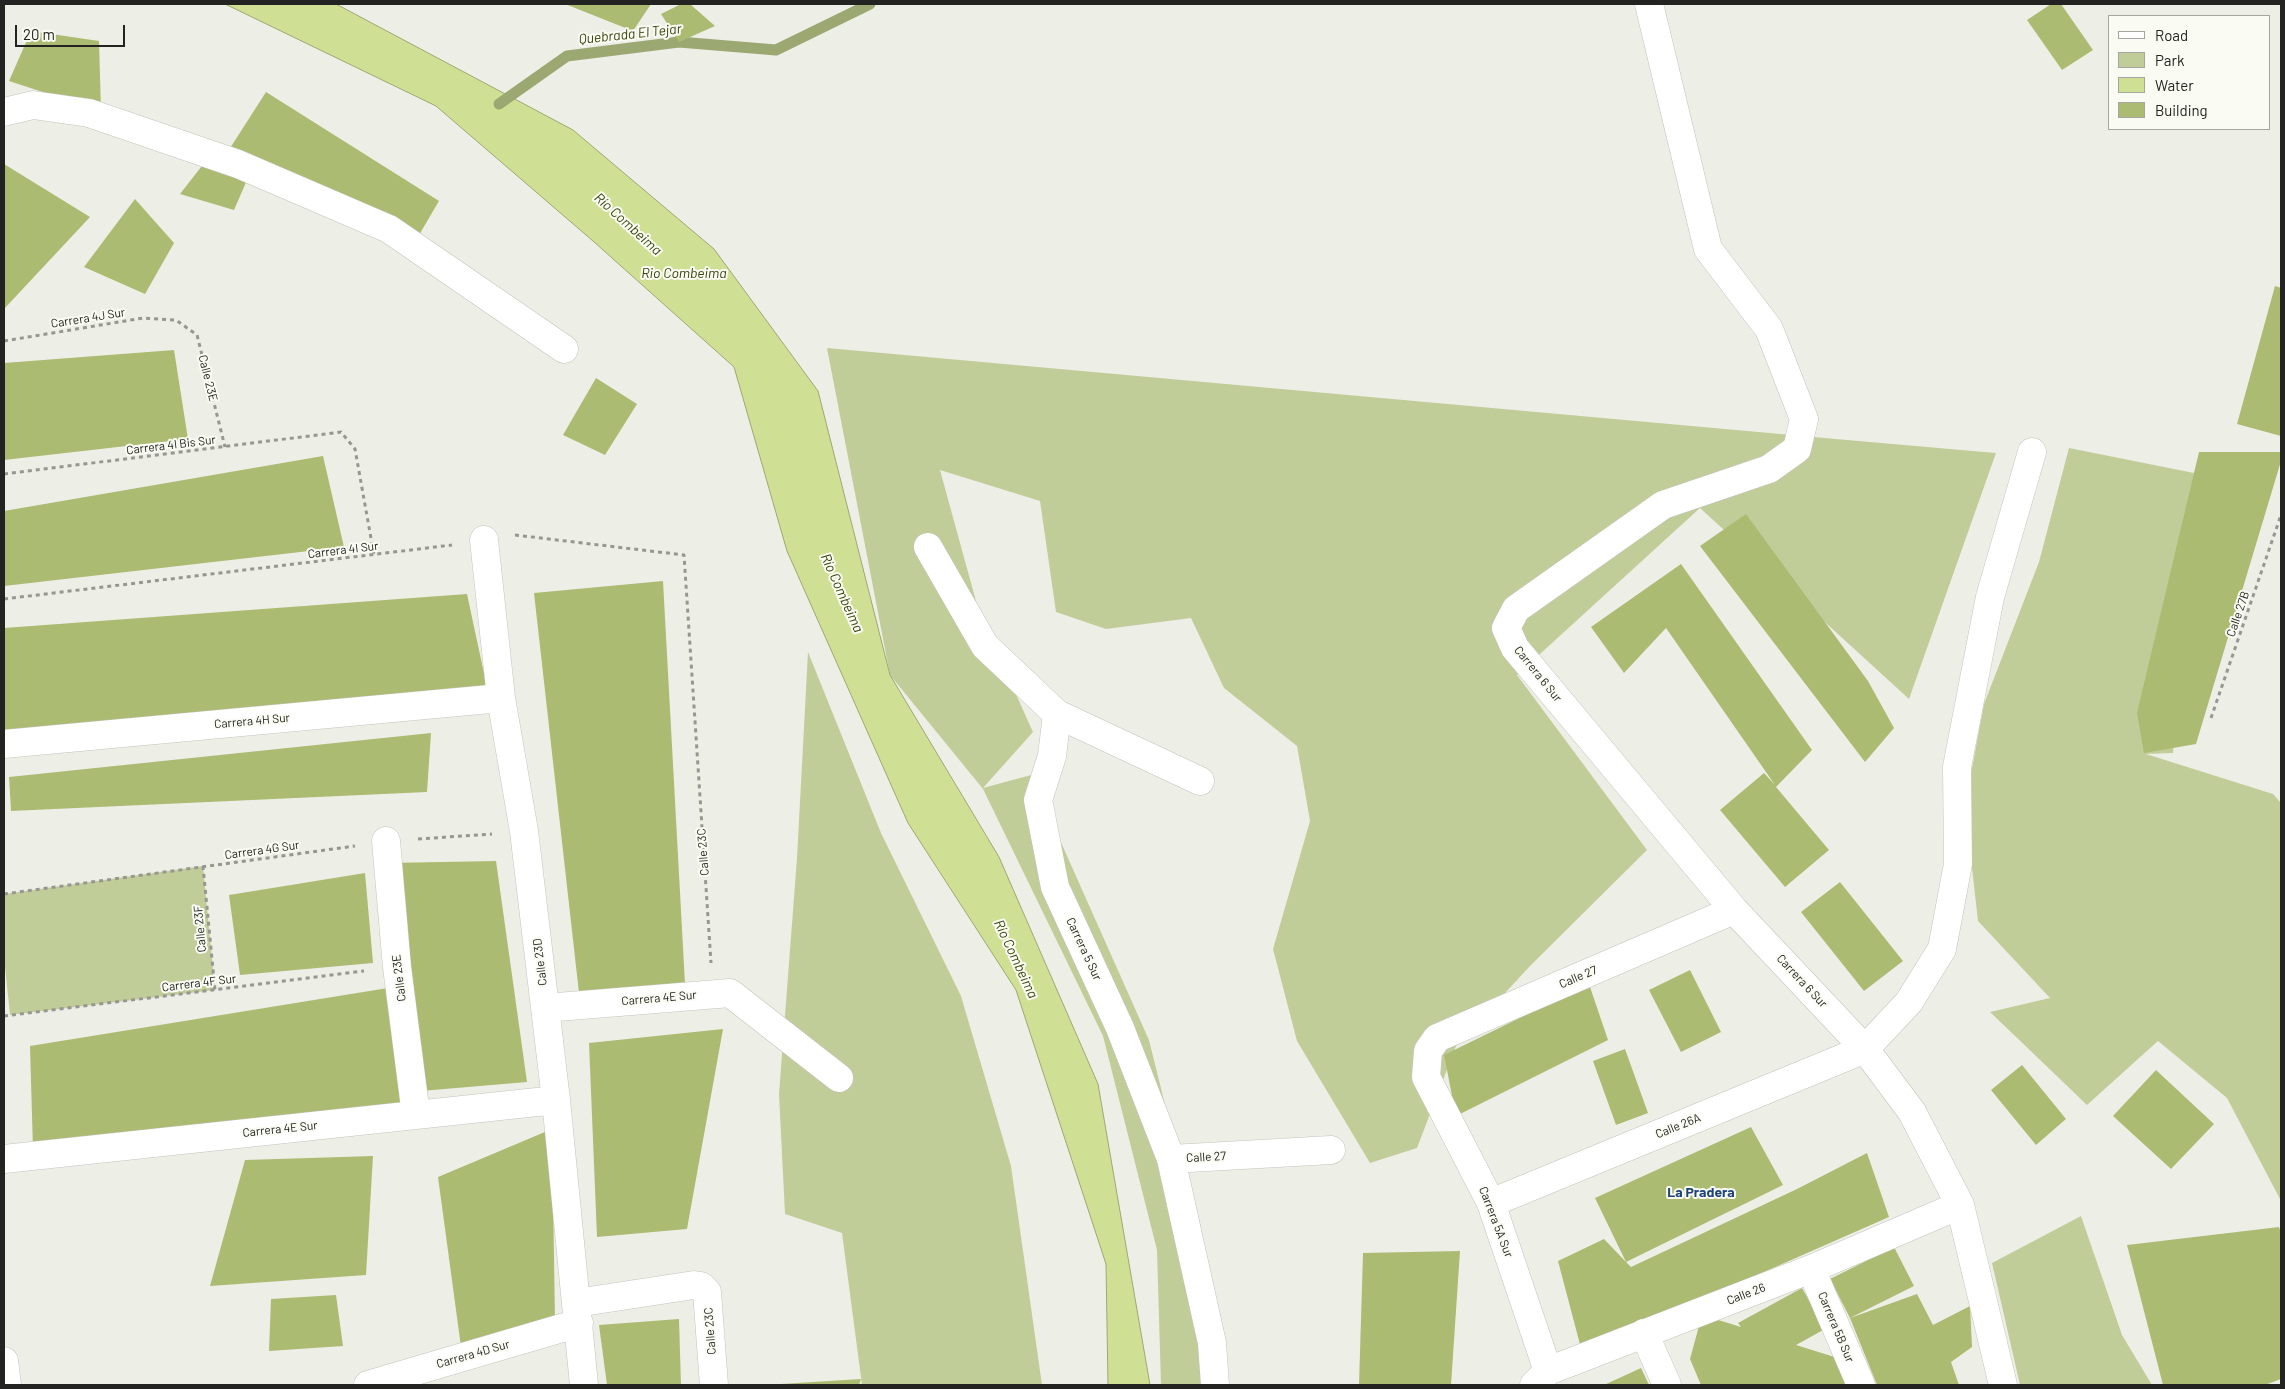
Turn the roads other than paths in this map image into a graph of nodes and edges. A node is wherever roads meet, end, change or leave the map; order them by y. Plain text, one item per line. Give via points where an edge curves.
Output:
1 (1649, 4) edge
2 (4, 112) edge
3 (564, 349) dead end
4 (2032, 452) dead end
5 (484, 540) road end
6 (928, 547) dead end
7 (501, 698) junction
8 (1057, 714) junction
9 (4, 744) edge
10 (1200, 781) dead end
11 (386, 841) road end
12 (1734, 910) junction
13 (545, 1008) junction
14 (1866, 1049) junction
15 (1428, 1051) joint
16 (839, 1078) dead end
17 (556, 1100) junction
18 (416, 1115) junction
19 (1331, 1150) dead end
20 (4, 1160) edge
21 (1172, 1160) junction
22 (1491, 1203) junction
23 (1960, 1205) junction
24 (1812, 1269) junction
25 (694, 1285) joint
26 (578, 1313) junction
27 (1644, 1333) junction
28 (4, 1362) edge
29 (1541, 1378) edge
30 (6, 1385) edge
31 (368, 1385) edge
32 (584, 1385) edge
33 (714, 1385) edge
34 (1215, 1385) edge
35 (1667, 1385) edge
36 (1861, 1385) edge
37 (2002, 1385) edge

1 - 12 street, Carrera 6 Sur via 1708,249 1769,329 1804,419 1797,449 1769,469 1663,505 1516,608 1506,628 1515,648
2 - 3 street via 33,106 89,113 238,164 389,230
4 - 14 street via 1990,597 1956,767 1958,864 1942,949 1908,1002
5 - 7 street, Calle 23D
6 - 8 street via 985,646
7 - 9 street, Carrera 4H Sur
7 - 13 street, Calle 23D via 524,832
8 - 10 street
8 - 21 street, Carrera 5 Sur via 1052,756 1038,800 1055,887 1120,1028
11 - 18 street, Calle 23E via 397,967
12 - 14 street, Carrera 6 Sur
12 - 15 street, Calle 27 via 1437,1038
13 - 16 street, Carrera 4E Sur via 730,993
13 - 17 street, Calle 23D
14 - 22 street, Calle 26A
14 - 23 street, Carrera 6 Sur via 1912,1112
15 - 22 street, Carrera 5A Sur via 1426,1077
17 - 18 street, Carrera 4E Sur
17 - 26 street, Calle 23D
18 - 20 street, Carrera 4E Sur
19 - 21 street, Calle 27
21 - 34 street, Carrera 5 Sur via 1212,1343
22 - 29 street, Carrera 5A Sur
23 - 24 street, Calle 26
23 - 37 street, Carrera 6 Sur
24 - 27 street, Calle 26
24 - 36 street, Carrera 5B Sur
25 - 26 street, Carrera 4D Sur
25 - 33 street, Calle 23C via 707,1292
26 - 31 street, Carrera 4D Sur
26 - 32 street, Calle 23D
27 - 29 street, Calle 26
27 - 35 street
28 - 30 street

